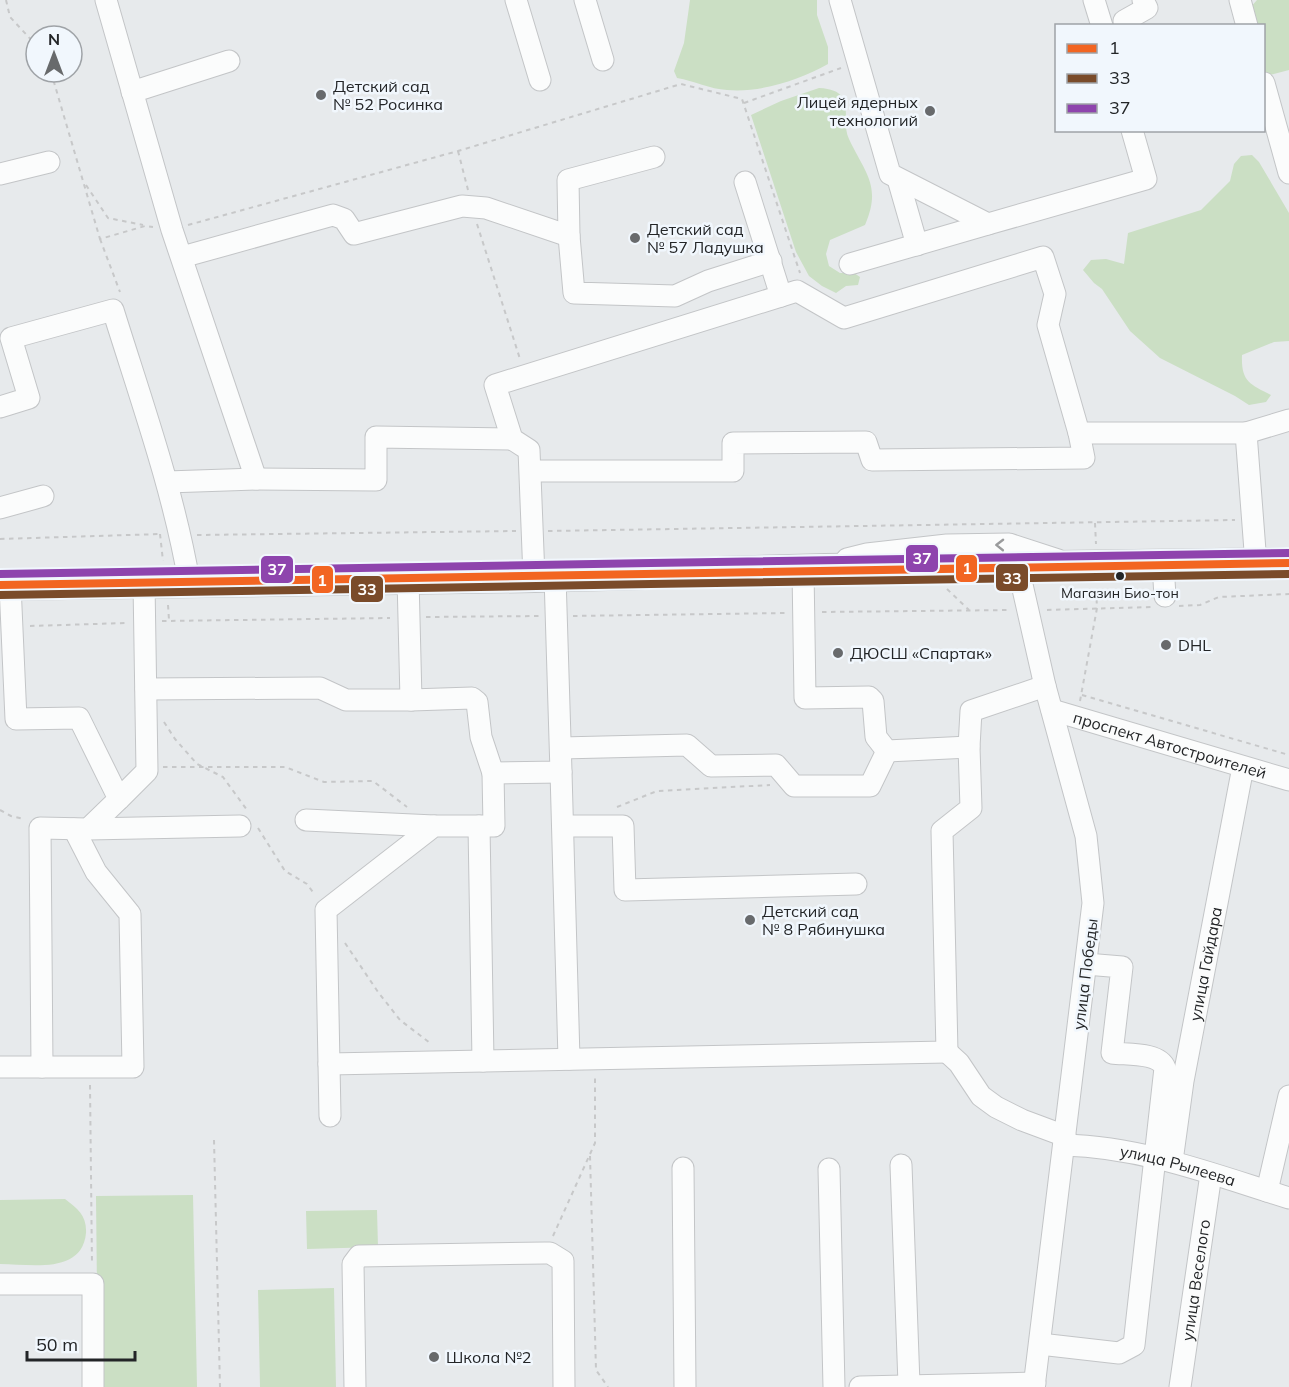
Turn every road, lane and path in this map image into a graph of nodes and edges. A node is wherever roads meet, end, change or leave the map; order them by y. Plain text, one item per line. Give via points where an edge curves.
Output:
1 (6, 0) edge
2 (106, 0) edge
3 (516, 0) edge
4 (585, 0) edge
5 (840, 0) edge
6 (1094, 0) edge
7 (1143, 0) edge
8 (1240, 0) edge
9 (1100, 24) edge
10 (1125, 24) edge
11 (1246, 24) edge
12 (24, 32) edge
13 (603, 60) dead end
14 (229, 61) dead end
15 (846, 66) dead end
16 (540, 80) dead end
17 (54, 84) edge
18 (1265, 90) edge
19 (132, 92) junction
20 (744, 103) junction
21 (1133, 132) edge
22 (458, 151) junction
23 (654, 157) dead end
24 (49, 162) dead end
25 (1289, 173) edge
26 (0, 174) edge
27 (898, 178) junction
28 (83, 182) junction
29 (746, 182) dead end
30 (472, 207) junction
31 (988, 224) junction
32 (145, 226) junction
33 (172, 230) junction
34 (569, 236) junction
35 (100, 239) junction
36 (917, 245) junction
37 (182, 257) junction
38 (771, 261) junction
39 (850, 264) dead end
40 (121, 294) dead end
41 (782, 296) junction
42 (807, 296) junction
43 (525, 376) junction
44 (0, 407) edge
45 (1289, 420) edge
46 (1079, 433) junction
47 (1246, 433) junction
48 (512, 439) junction
49 (531, 471) junction
50 (256, 479) junction
51 (167, 482) junction
52 (43, 496) dead end
53 (0, 508) edge
54 (1252, 520) junction
55 (533, 531) junction
56 (181, 535) junction
57 (0, 539) edge
58 (1289, 563) edge
59 (1256, 564) junction
60 (1162, 565) junction
61 (1018, 567) junction
62 (1076, 567) junction
63 (803, 570) junction
64 (545, 576) junction
65 (408, 578) junction
66 (189, 581) junction
67 (144, 583) junction
68 (5, 585) edge
69 (947, 589) dead end
70 (1289, 594) edge
71 (1165, 603) junction
72 (969, 610) junction
73 (1027, 610) junction
74 (804, 612) junction
75 (557, 616) junction
76 (409, 618) junction
77 (145, 622) junction
78 (12, 627) junction
79 (1045, 686) junction
80 (153, 689) junction
81 (1082, 695) dead end
82 (411, 700) junction
83 (8, 704) edge
84 (1052, 710) junction
85 (969, 747) junction
86 (561, 748) junction
87 (887, 751) junction
88 (1289, 755) edge
89 (160, 767) dead end
90 (204, 767) junction
91 (1243, 767) junction
92 (561, 772) junction
93 (494, 773) junction
94 (1289, 780) edge
95 (794, 786) junction
96 (119, 799) junction
97 (306, 820) dead end
98 (249, 823) junction
99 (430, 826) junction
100 (479, 826) junction
101 (562, 826) junction
102 (596, 826) junction
103 (81, 829) junction
104 (856, 884) dead end
105 (326, 909) junction
106 (1086, 964) junction
107 (946, 1052) junction
108 (569, 1059) junction
109 (595, 1059) junction
110 (483, 1061) junction
111 (461, 1062) junction
112 (329, 1064) junction
113 (0, 1067) edge
114 (42, 1067) junction
115 (89, 1067) junction
116 (1289, 1096) edge
117 (330, 1116) dead end
118 (214, 1140) dead end
119 (1065, 1140) junction
120 (590, 1156) junction
121 (1163, 1159) junction
122 (901, 1165) dead end
123 (683, 1168) dead end
124 (829, 1169) dead end
125 (1211, 1174) junction
126 (1267, 1191) junction
127 (1289, 1198) edge
128 (545, 1253) junction
129 (0, 1284) edge
130 (93, 1284) junction
131 (1040, 1344) junction
132 (909, 1384) junction
133 (1035, 1385) edge
134 (93, 1387) edge
135 (220, 1387) edge
136 (355, 1387) edge
137 (564, 1387) edge
138 (606, 1387) edge
139 (685, 1387) edge
140 (834, 1387) edge
141 (860, 1387) edge
142 (1180, 1387) edge

1 - 12 path via 10,17
2 - 19 street
3 - 16 street
4 - 13 street
5 - 27 street via 890,174
6 - 9 street
7 - 10 street via 1147,8 1124,21
8 - 11 street
14 - 19 street
15 - 20 path
17 - 28 path
18 - 25 street
19 - 33 street
20 - 22 path via 742,99 681,84
20 - 42 path
21 - 31 street via 1146,179
22 - 30 path
22 - 33 path
23 - 34 street via 568,180
24 - 26 street
27 - 31 street
27 - 36 street
28 - 32 path via 108,218
28 - 35 path
29 - 38 street
30 - 34 street via 486,208
30 - 37 street via 462,206 354,234 344,219 333,215
30 - 43 path
31 - 36 street
32 - 33 path
32 - 35 path
33 - 37 street
34 - 38 street via 574,292 675,296
35 - 40 path
36 - 39 street
37 - 50 street
38 - 41 street
41 - 42 street via 797,291
41 - 43 street
42 - 46 street via 844,318 1043,257 1055,294 1048,325
43 - 48 street via 495,385
44 - 51 street via 29,398 11,338 113,310
45 - 47 street
46 - 47 street
46 - 49 street via 1084,458 872,460 866,442 733,443 733,471
47 - 54 street
48 - 49 street via 529,450
48 - 50 street via 376,438 376,480
49 - 55 street
50 - 51 street
51 - 56 street
52 - 53 street
54 - 55 path
54 - 59 street
55 - 56 path
55 - 64 street
56 - 57 path
56 - 66 street
58 - 59 highway
59 - 60 highway
60 - 62 highway
60 - 71 street
61 - 62 highway
61 - 63 highway
61 - 73 street, улица Победы
62 -> 63 street via 1009,544 947,545 867,554
63 - 64 highway
63 - 74 street
64 - 65 highway
64 - 75 street
65 - 66 highway
65 - 76 street
66 - 67 highway
67 - 68 highway
67 - 77 street
68 - 78 street
69 - 72 path
70 - 71 path via 1219,597 1200,605
71 - 73 path
72 - 73 path
72 - 74 path
73 - 79 street, улица Победы
74 - 75 path
74 - 87 street via 805,698 869,697 873,701 876,736
75 - 76 path
75 - 86 street
76 - 77 path
76 - 82 street
77 - 78 path
77 - 80 street
78 - 83 street
79 - 84 street, улица Победы
79 - 85 street via 972,711
80 - 82 street via 320,688 346,700
80 - 90 path via 161,717 175,739
80 - 96 street via 147,771
81 - 88 path
82 - 93 street via 472,698 477,702 481,737
83 - 96 street via 16,719 79,718
84 - 91 street, проспект Автостроителей
84 - 106 street, улица Победы via 1086,836 1093,903
85 - 87 street
85 - 107 street via 971,808 942,831
86 - 92 street
86 - 95 street via 687,745 711,766 776,765
87 - 95 street via 870,786
89 - 90 path
90 - 98 path via 223,777
90 - 99 path via 285,767 324,782 372,781
91 - 94 street, проспект Автостроителей
91 - 121 street, улица Гайдара via 1183,1081
92 - 93 street
92 - 101 street
93 - 100 street via 494,826
95 - 102 path via 657,791 604,812
96 - 103 street
97 - 99 street
98 - 103 street
98 - 105 path via 285,871 306,884
99 - 100 street
99 - 105 street
100 - 110 street
101 - 102 street
101 - 108 street
102 - 104 street via 623,826 625,890
103 - 114 street via 40,828
103 - 115 street via 96,872 130,914 133,1067
105 - 111 path via 346,945 400,1020
105 - 112 street
106 - 119 street, улица Победы
106 - 121 street via 1122,968 1112,1053 1163,1062
107 - 109 street
107 - 119 street, улица Рылеева via 959,1063 981,1096
108 - 109 street
108 - 110 street
109 - 120 path via 595,1143
110 - 111 street
111 - 112 street
112 - 117 street
113 - 114 street
114 - 115 street
115 - 130 path
116 - 126 street
118 - 135 path
119 - 121 street, улица Рылеева
119 - 131 street, улица Победы
120 - 128 path
120 - 138 path via 596,1370
121 - 125 street, улица Рылеева
121 - 131 street via 1134,1345 1119,1353
122 - 132 street
123 - 139 street
124 - 140 street
125 - 126 street, улица Рылеева
125 - 142 street, улица Веселого
126 - 127 street, улица Рылеева
128 - 136 street via 359,1256 353,1264
128 - 137 street via 563,1261
129 - 130 street
130 - 134 street
131 - 133 street, улица Победы
132 - 133 street
132 - 141 street

